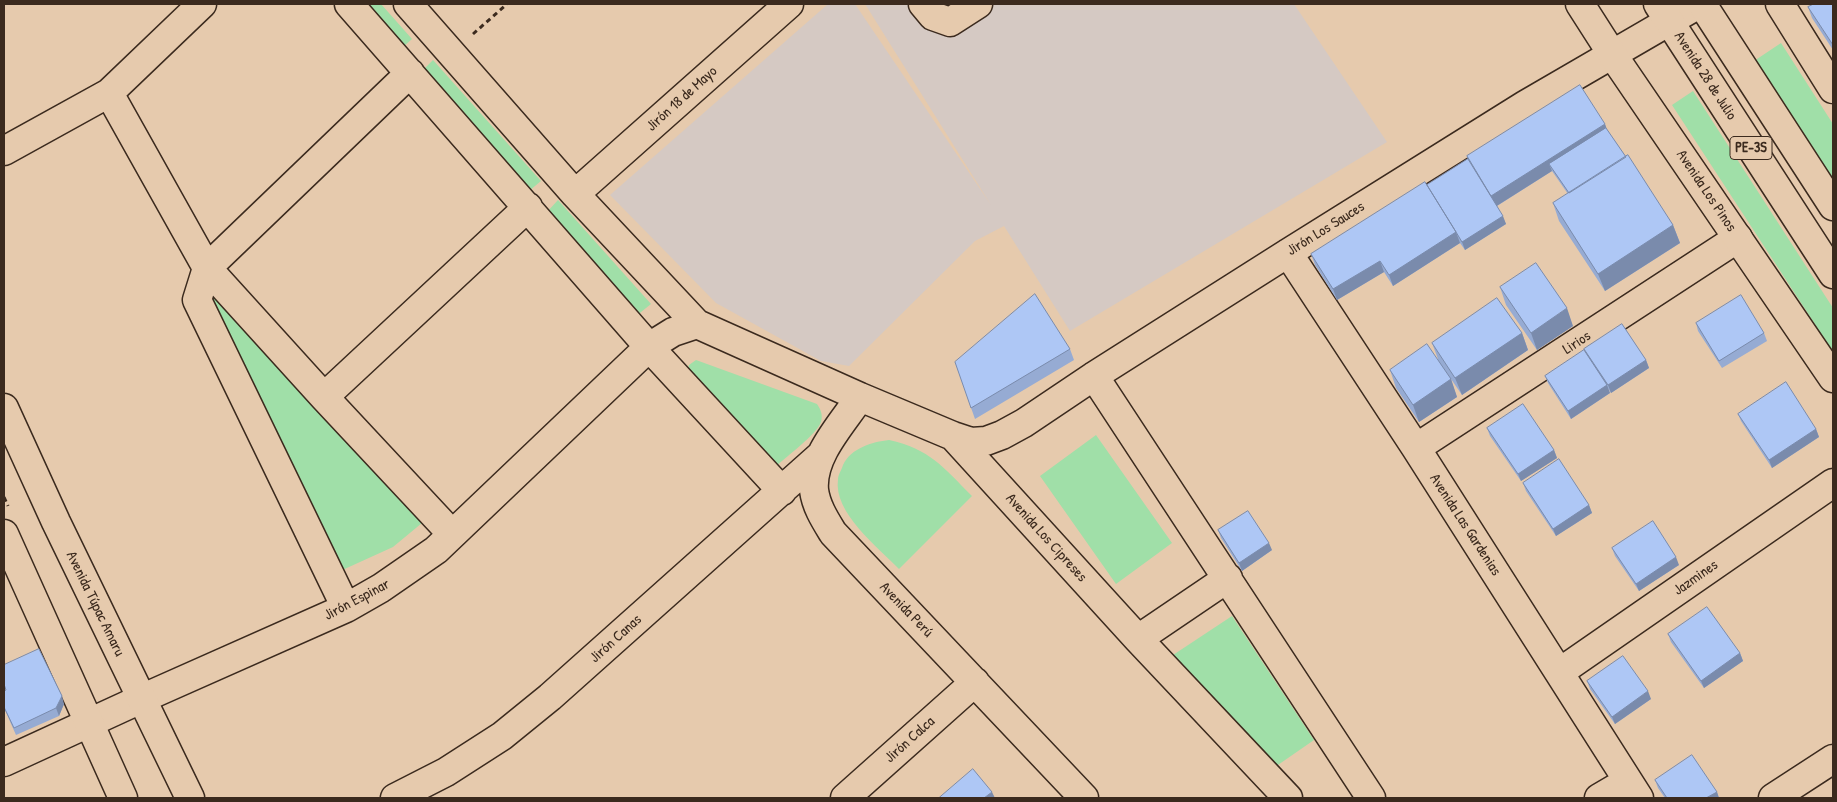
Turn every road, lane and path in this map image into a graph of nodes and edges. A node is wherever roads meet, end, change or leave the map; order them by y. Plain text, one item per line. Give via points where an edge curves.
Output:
1 (202, 4) edge
2 (349, 4) edge
3 (408, 4) edge
4 (507, 4) edge
5 (789, 4) edge
6 (923, 4) edge
7 (978, 4) edge
8 (1580, 4) edge
9 (1701, 4) edge
10 (1780, 4) edge
11 (1664, 12) edge
12 (452, 52) junction
13 (1612, 54) junction
14 (410, 73) junction
15 (1833, 89) edge
16 (109, 93) junction
17 (4, 151) edge
18 (576, 194) junction
19 (1833, 206) edge
20 (528, 207) junction
21 (1738, 238) junction
22 (1288, 253) junction
23 (207, 268) junction
24 (1833, 274) edge
25 (697, 324) junction
26 (649, 346) junction
27 (1094, 376) junction
28 (1833, 378) edge
29 (324, 397) junction
30 (860, 397) junction
31 (4, 408) edge
32 (953, 436) junction
33 (1416, 448) junction
34 (820, 456) junction
35 (1833, 483) edge
36 (782, 491) junction
37 (4, 534) edge
38 (452, 534) junction
39 (11, 569) edge
40 (1228, 578) junction
41 (346, 608) junction
42 (1138, 639) junction
43 (1560, 672) junction
44 (975, 682) junction
45 (141, 698) junction
46 (88, 723) junction
47 (1833, 759) edge
48 (4, 762) edge
49 (1634, 789) edge
50 (123, 798) edge
51 (190, 798) edge
52 (395, 798) edge
53 (845, 798) edge
54 (1084, 798) edge
55 (1288, 798) edge
56 (1370, 798) edge
57 (1599, 798) edge
58 (1773, 798) edge

1 - 16 main road
2 - 14 main road
3 - 12 main road
4 - 12 path
5 - 18 main road, Jirón 18 de Mayo
6 - 7 main road via 933,16 950,22
8 - 13 main road, Avenida Los Pinos
9 - 11 main road, Jirón Los Sauces
9 - 19 main road, PE-3S
10 - 15 main road
11 - 13 main road, Jirón Los Sauces
11 - 24 main road, Avenida 28 de Julio / PE-3S
12 - 18 main road
13 - 21 main road, Avenida Los Pinos
13 - 22 main road, Jirón Los Sauces
14 - 20 main road
14 - 23 main road
16 - 17 main road
16 - 23 main road
18 - 25 main road
20 - 26 main road
20 - 29 main road
21 - 28 main road, Avenida Los Pinos
21 - 33 main road, Lirios
22 - 27 main road, Jirón Los Sauces
22 - 33 main road, Avenida Las Gardenias
23 - 29 main road
23 - 41 main road via 197,300
25 - 26 main road, Jirón Espinar via 673,332
25 - 30 main road, Jirón Los Sauces
26 - 36 main road
26 - 38 main road, Jirón Espinar
27 - 32 main road, Jirón Los Sauces via 1024,424 1002,435 971,442
27 - 40 main road
29 - 38 main road
30 - 32 main road, Jirón Los Sauces
30 - 34 main road, Avenida Perú
31 - 45 main road, Avenida Túpac Amaru
32 - 42 main road, Avenida Los Cipreses
33 - 43 main road, Avenida Las Gardenias
34 - 36 main road, Jirón Canas
34 - 44 main road, Avenida Perú via 814,490 820,510 833,533
35 - 43 main road, Jazmines
36 - 52 main road, Jirón Canas via 550,697 446,772
37 - 39 main road
38 - 41 main road, Jirón Espinar via 413,567
39 - 46 main road
40 - 42 main road
40 - 56 main road
41 - 45 main road, Jirón Espinar
42 - 55 main road, Avenida Los Cipreses
43 - 49 main road, Avenida Las Gardenias
44 - 53 main road, Jirón Calca
44 - 54 main road, Avenida Perú
45 - 46 main road, Jirón Espinar
45 - 51 main road, Avenida Túpac Amaru
46 - 48 main road, Jirón Espinar
46 - 50 main road
47 - 58 main road
49 - 57 main road

